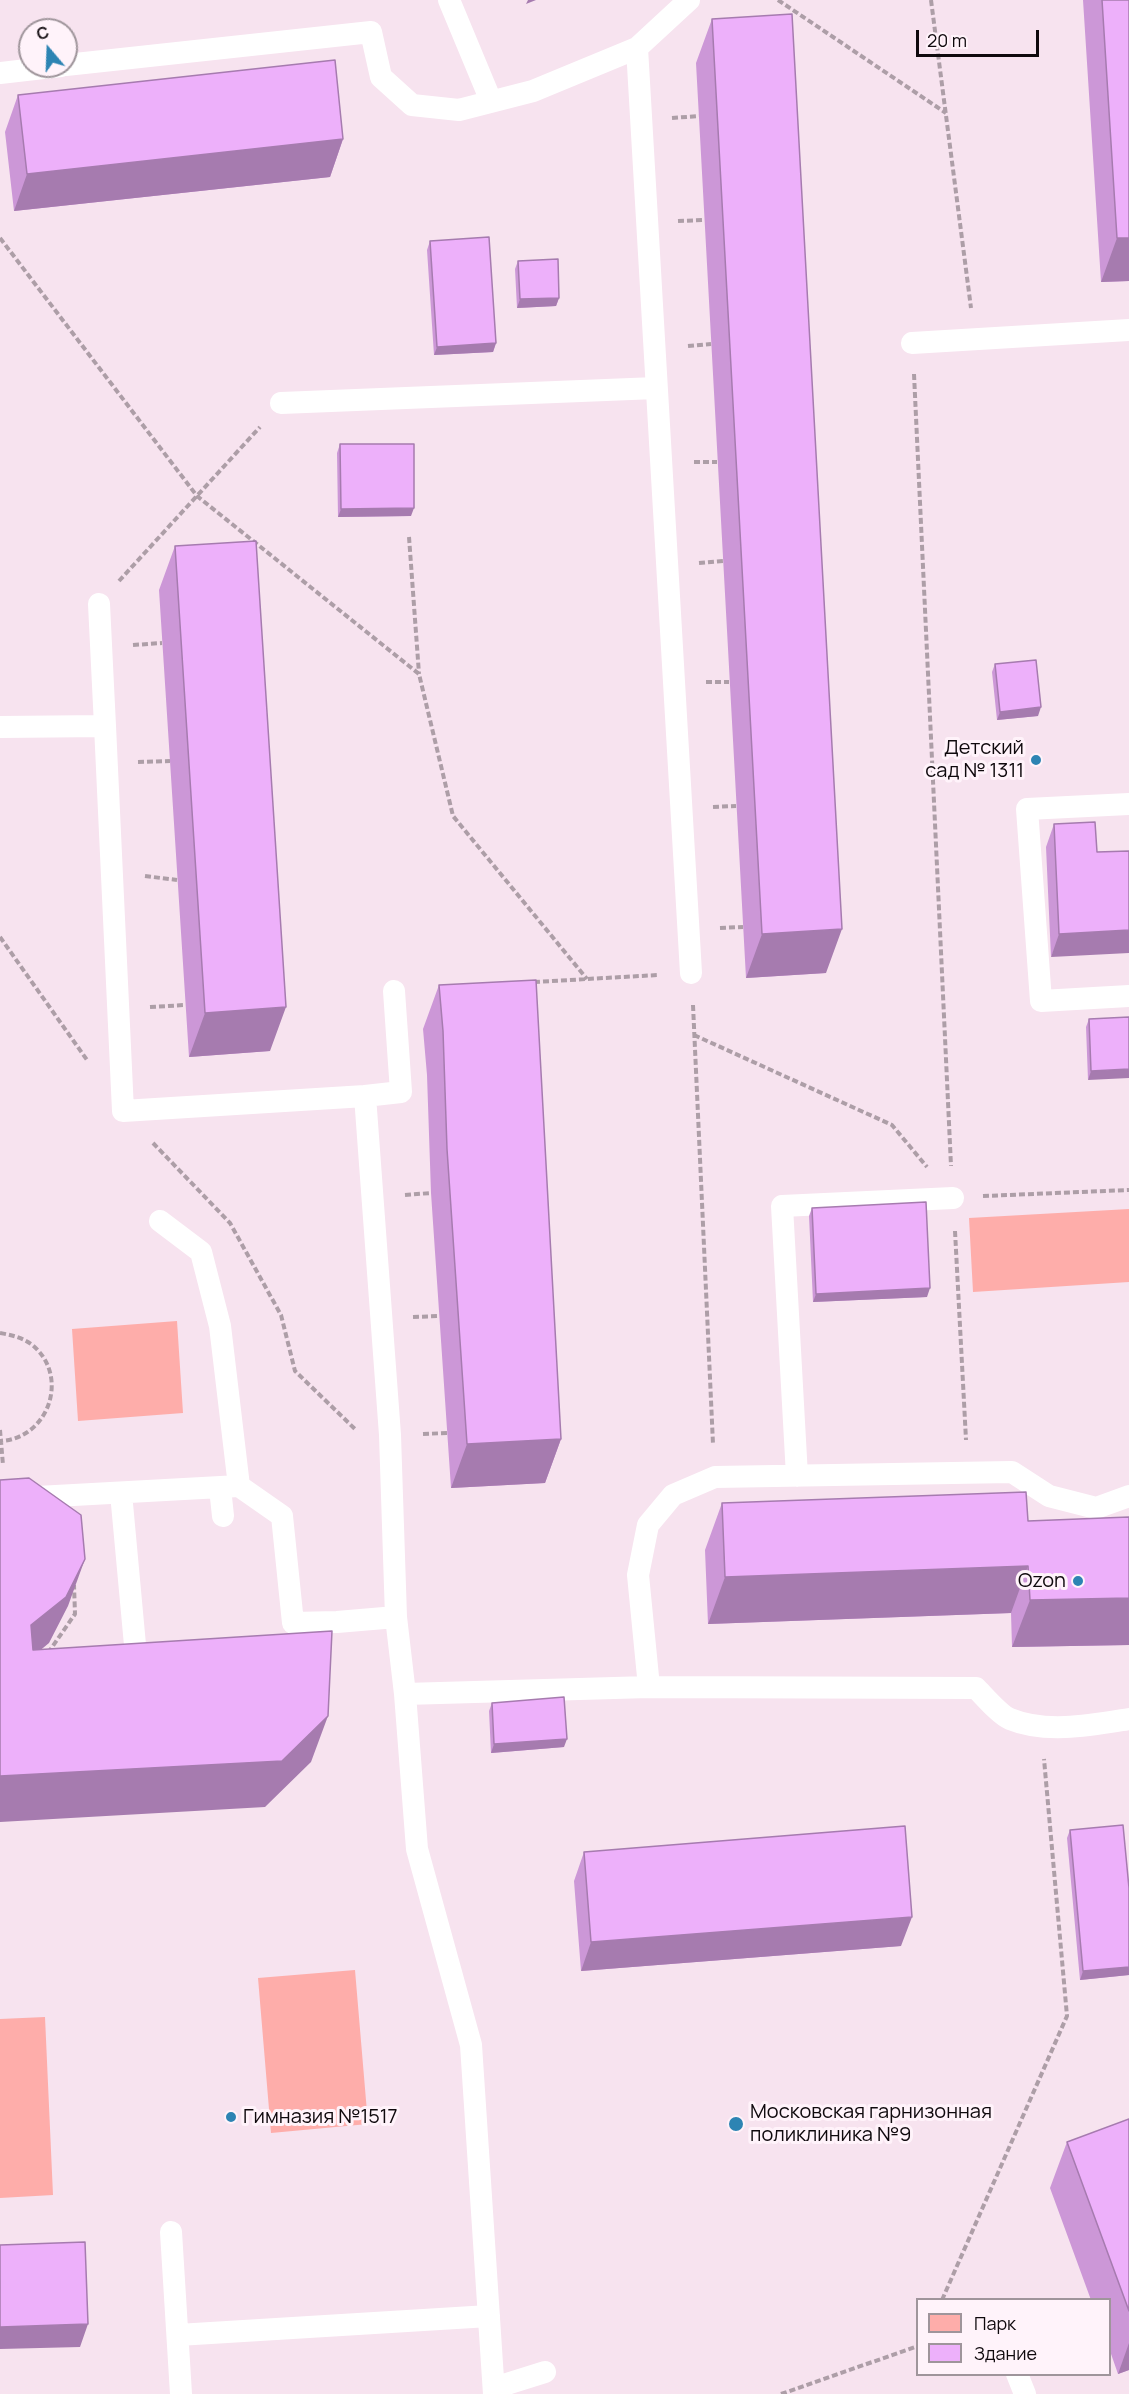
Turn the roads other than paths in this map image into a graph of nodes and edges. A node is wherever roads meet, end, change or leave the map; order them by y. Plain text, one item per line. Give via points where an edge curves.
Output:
1 (449, 0) edge
2 (689, 0) edge
3 (637, 48) junction
4 (78, 64) edge
5 (18, 71) edge
6 (0, 73) edge
7 (491, 101) junction
8 (1129, 330) edge
9 (912, 343) road end
10 (657, 388) junction
11 (281, 403) road end
12 (99, 604) road end
13 (105, 726) junction
14 (0, 727) edge
15 (1129, 804) edge
16 (691, 973) road end
17 (394, 991) dead end
18 (1129, 996) edge
19 (365, 1096) junction
20 (953, 1198) road end
21 (160, 1221) dead end
22 (797, 1476) junction
23 (229, 1487) junction
24 (121, 1493) junction
25 (1129, 1496) edge
26 (0, 1499) edge
27 (223, 1516) dead end
28 (396, 1617) junction
29 (135, 1645) edge
30 (649, 1687) junction
31 (405, 1694) junction
32 (1129, 1719) edge
33 (1129, 1726) edge
34 (171, 2232) dead end
35 (489, 2316) junction
36 (178, 2335) junction
37 (545, 2372) dead end
38 (1018, 2376) edge
39 (494, 2391) edge
40 (181, 2394) edge
41 (1025, 2394) edge

1 - 7 lane
2 - 3 lane
3 - 7 lane via 533,90
3 - 10 lane
4 - 7 lane via 370,32 381,77 412,105 459,110
5 - 6 lane
8 - 9 lane
10 - 11 lane
10 - 16 lane
12 - 13 lane
13 - 14 lane
13 - 19 lane via 123,1111
15 - 18 lane via 1027,810 1041,1001
17 - 19 lane via 402,1092
19 - 28 lane via 390,1464
20 - 22 lane via 782,1206
21 - 23 lane via 201,1252 220,1326
22 - 25 lane via 1012,1472 1049,1496 1096,1508
22 - 30 lane via 715,1478 673,1495 648,1525 638,1575
23 - 24 lane
23 - 27 lane
23 - 28 lane via 282,1516 293,1623
24 - 26 lane
24 - 29 lane
28 - 31 lane
30 - 31 lane
30 - 32 lane via 976,1688 1008,1719 1041,1726
31 - 35 lane via 417,1849 471,2045
32 - 33 lane
34 - 36 lane
35 - 36 lane
35 - 39 lane
36 - 40 lane
37 - 39 lane
38 - 41 lane

